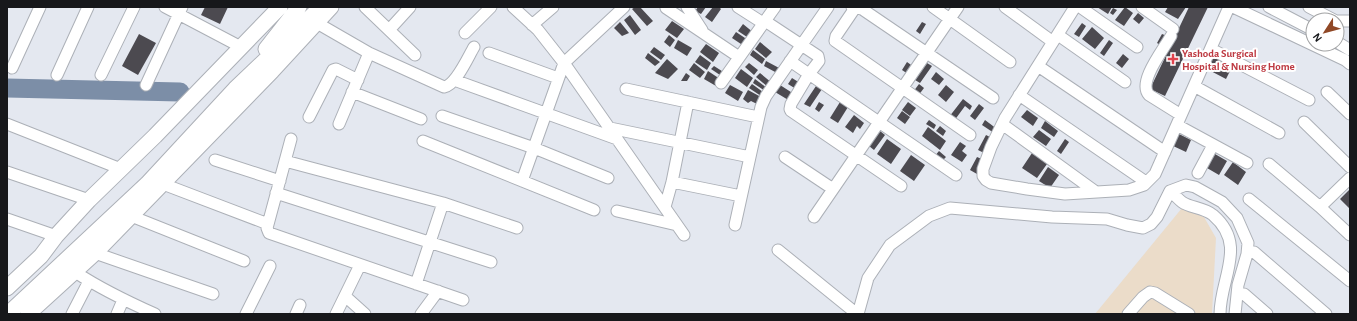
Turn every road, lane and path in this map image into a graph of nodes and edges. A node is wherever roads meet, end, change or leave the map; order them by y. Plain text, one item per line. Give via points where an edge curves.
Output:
1 (40, 7) edge
2 (88, 7) edge
3 (134, 7) edge
4 (165, 7) edge
5 (280, 7) edge
6 (299, 7) edge
7 (321, 7) edge
8 (332, 7) edge
9 (365, 7) edge
10 (410, 7) edge
11 (491, 7) edge
12 (513, 7) edge
13 (553, 7) edge
14 (624, 7) edge
15 (687, 7) edge
16 (738, 7) edge
17 (774, 7) edge
18 (828, 7) edge
19 (933, 7) edge
20 (958, 7) edge
21 (1005, 7) edge
22 (1075, 7) edge
23 (1080, 7) edge
24 (1142, 7) edge
25 (1229, 7) edge
26 (1233, 7) edge
27 (1269, 7) edge
28 (1309, 7) edge
29 (666, 8) dead end
30 (853, 8) edge
31 (181, 10) edge
32 (1319, 12) edge
33 (950, 19) junction
34 (764, 22) junction
35 (317, 23) junction
36 (532, 25) junction
37 (1305, 26) edge
38 (389, 30) junction
39 (465, 33) dead end
40 (706, 35) junction
41 (1056, 38) junction
42 (802, 45) junction
43 (241, 47) junction
44 (474, 47) dead end
45 (1137, 47) dead end
46 (1211, 48) junction
47 (370, 53) junction
48 (488, 53) dead end
49 (926, 54) junction
50 (415, 55) dead end
51 (740, 57) junction
52 (1349, 58) edge
53 (790, 61) junction
54 (1010, 62) dead end
55 (564, 63) junction
56 (1038, 66) junction
57 (12, 68) dead end
58 (58, 74) dead end
59 (809, 74) junction
60 (101, 75) dead end
61 (558, 78) junction
62 (358, 80) junction
63 (454, 80) junction
64 (1125, 82) dead end
65 (721, 83) dead end
66 (146, 85) dead end
67 (1194, 86) junction
68 (902, 88) junction
69 (235, 89) junction
70 (626, 89) dead end
71 (352, 92) junction
72 (1327, 92) dead end
73 (1019, 95) junction
74 (993, 98) dead end
75 (1309, 100) dead end
76 (688, 102) junction
77 (546, 114) junction
78 (1350, 114) edge
79 (442, 116) dead end
80 (309, 117) dead end
81 (758, 117) junction
82 (421, 119) dead end
83 (1179, 120) junction
84 (879, 122) junction
85 (1304, 122) dead end
86 (7, 124) edge
87 (339, 124) dead end
88 (1002, 124) junction
89 (610, 128) junction
90 (1279, 133) dead end
91 (970, 135) dead end
92 (617, 139) junction
93 (291, 140) dead end
94 (423, 141) dead end
95 (680, 143) junction
96 (1213, 145) junction
97 (534, 148) junction
98 (1164, 152) junction
99 (856, 156) junction
100 (750, 157) junction
101 (785, 157) dead end
102 (215, 160) dead end
103 (285, 161) junction
104 (1247, 163) dead end
105 (1269, 164) dead end
106 (1350, 167) edge
107 (121, 169) junction
108 (7, 172) edge
109 (1198, 173) dead end
110 (956, 175) dead end
111 (608, 178) dead end
112 (1350, 178) edge
113 (280, 181) junction
114 (522, 181) junction
115 (672, 182) junction
116 (1146, 182) junction
117 (163, 184) junction
118 (901, 186) dead end
119 (833, 189) junction
120 (1170, 191) junction
121 (1096, 192) junction
122 (276, 193) junction
123 (741, 196) junction
124 (1249, 199) dead end
125 (89, 200) junction
126 (443, 203) junction
127 (665, 207) junction
128 (1320, 207) junction
129 (594, 210) dead end
130 (617, 211) dead end
131 (131, 216) junction
132 (814, 217) dead end
133 (7, 219) edge
134 (268, 224) junction
135 (678, 225) junction
136 (735, 225) dead end
137 (517, 228) dead end
138 (684, 235) dead end
139 (1350, 235) edge
140 (56, 236) junction
141 (430, 243) junction
142 (778, 250) dead end
143 (1254, 252) dead end
144 (95, 253) junction
145 (41, 256) junction
146 (244, 261) dead end
147 (491, 262) dead end
148 (360, 265) junction
149 (270, 266) dead end
150 (54, 269) junction
151 (70, 276) junction
152 (89, 281) junction
153 (1350, 281) edge
154 (416, 284) junction
155 (7, 288) edge
156 (438, 291) junction
157 (213, 294) dead end
158 (1244, 294) dead end
159 (346, 296) junction
160 (124, 300) junction
161 (463, 300) dead end
162 (8, 314) edge
163 (28, 314) edge
164 (72, 314) edge
165 (117, 314) edge
166 (155, 314) edge
167 (246, 314) edge
168 (336, 314) edge
169 (365, 314) edge
170 (421, 314) edge
171 (857, 314) edge
172 (1128, 314) edge
173 (1189, 314) edge
174 (1220, 314) edge
175 (1235, 314) edge
176 (1267, 314) edge
177 (1326, 314) edge

1 - 57 street
2 - 58 street
3 - 60 street
4 - 31 street
5 - 43 main road
6 - 69 main road
7 - 69 main road
8 - 35 main road
9 - 38 street
10 - 38 street
11 - 39 street
12 - 36 street
13 - 36 street
14 - 55 street
15 - 40 street
16 - 34 street
17 - 34 street
18 - 42 street
19 - 33 street
20 - 33 street
21 - 41 street
22 - 41 street
23 - 45 street
24 - 83 street via 1172,32 1148,72 1145,88 1148,95
25 - 46 street
26 - 52 street
27 - 37 street
28 - 32 street
29 - 40 street
30 - 49 street via 862,9
30 - 68 street via 835,41
31 - 43 street
31 - 66 street
33 - 49 street
33 - 54 street
34 - 42 street
34 - 51 street
35 - 47 street
35 - 117 main road
36 - 55 street
38 - 50 street
40 - 51 street
41 - 56 street
41 - 64 street
42 - 53 street
42 - 59 street via 820,58
43 - 107 main road
44 - 63 street
46 - 67 street
46 - 75 street
47 - 62 street
47 - 63 street via 444,87
48 - 61 street
49 - 68 street
49 - 74 street
51 - 65 street
53 - 59 street
53 - 81 street via 766,96
55 - 61 street
55 - 89 street
56 - 73 street
56 - 98 street
59 - 84 street
59 - 99 street via 790,109
61 - 77 street
62 - 71 street
62 - 80 street via 334,70
63 - 77 street
67 - 83 street
67 - 90 street
68 - 84 street
68 - 91 street
69 - 150 main road via 146,184
70 - 76 street
71 - 82 street
71 - 87 street
72 - 78 street
73 - 88 street
73 - 116 street
76 - 81 street
76 - 95 street
77 - 92 street
77 - 97 street
79 - 97 street
81 - 100 street
83 - 96 street
83 - 98 street
84 - 99 street
84 - 110 street
85 - 106 street
86 - 107 street
88 - 121 street
88 - 121 street via 983,169 986,180 991,183 1065,194
89 - 92 street
89 - 95 street
92 - 127 street
93 - 103 street
94 - 114 street
95 - 100 street
95 - 115 street
96 - 104 street
96 - 109 street
97 - 111 street
97 - 114 street
98 - 116 street via 1155,174
99 - 118 street
99 - 119 street
100 - 123 street
101 - 119 street
102 - 113 street
103 - 113 street
103 - 126 street
105 - 128 street
107 - 125 main road
108 - 125 street
112 - 128 street
113 - 122 street
114 - 129 street
115 - 123 street
115 - 127 street
116 - 121 street via 1129,190
117 - 131 main road
117 - 134 street
119 - 132 street
120 - 171 street via 1157,217 1143,228 1107,219 950,208 928,216 890,245 868,278
120 - 174 street via 1183,203 1212,214 1227,232 1230,240 1228,273
120 - 175 street via 1186,186 1195,187 1222,202 1237,218 1248,243 1238,285
122 - 134 street
122 - 141 street
123 - 136 street
124 - 153 street
125 - 140 main road
126 - 137 street
126 - 141 street
127 - 135 street
128 - 139 street
130 - 135 street
131 - 144 main road
131 - 146 street
133 - 140 street
134 - 148 street via 268,231 271,234
135 - 138 street
140 - 145 main road
141 - 147 street
141 - 154 street
142 - 171 street
143 - 177 street
144 - 151 main road
144 - 157 street
145 - 150 main road
145 - 155 main road
148 - 154 street
148 - 159 street
149 - 167 street
150 - 151 main road
150 - 162 main road
151 - 152 street
151 - 163 main road
152 - 160 street
152 - 164 street
154 - 156 street
156 - 161 street
156 - 170 street
158 - 176 street
159 - 168 street
159 - 169 street
160 - 165 street
160 - 166 street
172 - 173 street via 1150,292

